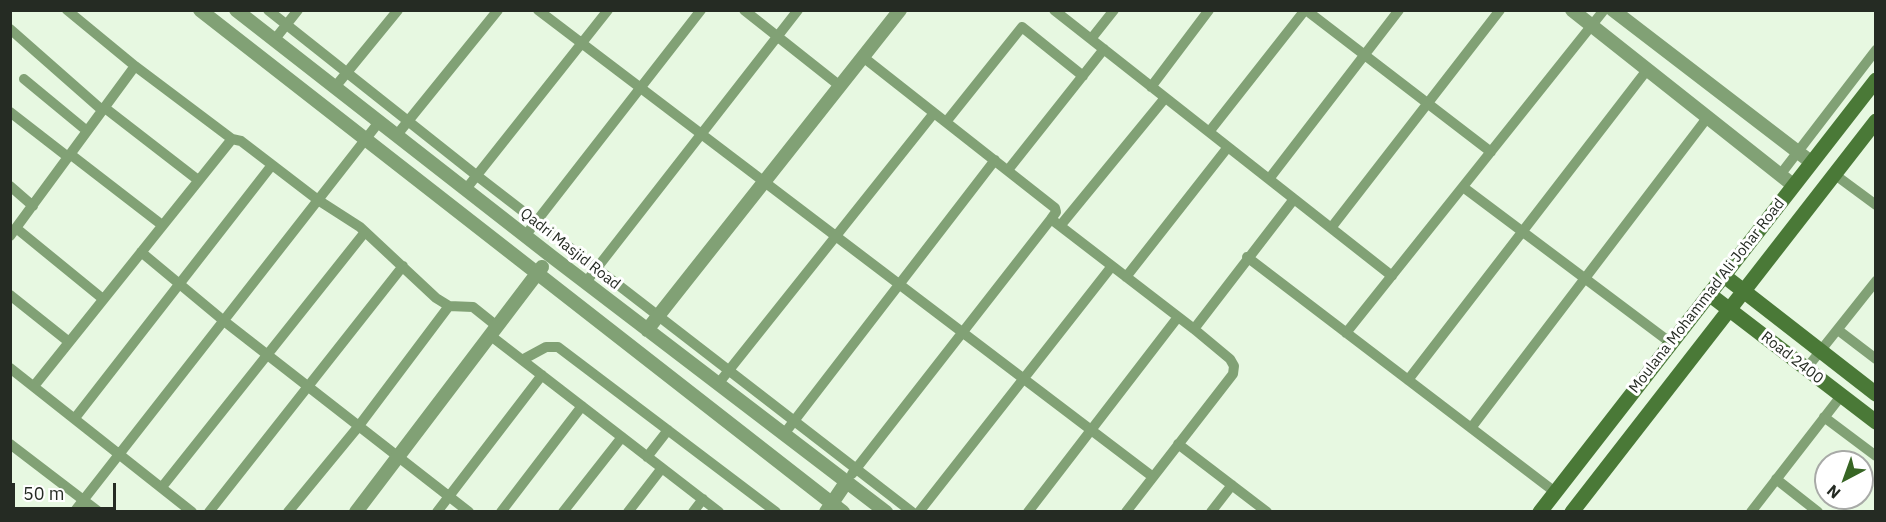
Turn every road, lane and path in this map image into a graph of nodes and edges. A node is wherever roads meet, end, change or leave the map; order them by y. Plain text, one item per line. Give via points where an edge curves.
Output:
1 (67, 10) edge
2 (200, 10) edge
3 (236, 10) edge
4 (268, 10) edge
5 (298, 10) edge
6 (398, 10) edge
7 (498, 10) edge
8 (538, 10) edge
9 (608, 10) edge
10 (701, 10) edge
11 (744, 10) edge
12 (798, 10) edge
13 (900, 10) edge
14 (1054, 10) edge
15 (1114, 10) edge
16 (1209, 10) edge
17 (1306, 10) edge
18 (1399, 10) edge
19 (1500, 10) edge
20 (1572, 10) edge
21 (1605, 10) edge
22 (1613, 10) edge
23 (286, 24) junction
24 (1592, 26) junction
25 (10, 29) edge
26 (778, 37) junction
27 (274, 39) junction
28 (1091, 39) junction
29 (582, 44) junction
30 (1104, 49) junction
31 (1875, 50) edge
32 (1366, 54) junction
33 (863, 57) junction
34 (135, 66) junction
35 (1647, 70) junction
36 (346, 73) junction
37 (1083, 76) junction
38 (24, 79) dead end
39 (1875, 80) edge
40 (840, 86) junction
41 (335, 87) junction
42 (1151, 87) junction
43 (640, 88) junction
44 (1165, 98) junction
45 (1430, 103) junction
46 (103, 109) junction
47 (10, 112) edge
48 (934, 113) junction
49 (1707, 118) junction
50 (1875, 121) edge
51 (379, 122) junction
52 (408, 122) junction
53 (946, 122) junction
54 (87, 131) junction
55 (1209, 132) junction
56 (701, 135) junction
57 (396, 136) junction
58 (232, 139) junction
59 (366, 139) junction
60 (1228, 147) junction
61 (1491, 152) junction
62 (1798, 152) junction
63 (69, 156) junction
64 (995, 160) junction
65 (1811, 162) junction
66 (272, 165) junction
67 (1008, 170) junction
68 (1834, 174) junction
69 (476, 175) junction
70 (1780, 175) junction
71 (1269, 179) junction
72 (198, 180) junction
73 (764, 183) junction
74 (1793, 185) junction
75 (10, 186) edge
76 (1463, 187) junction
77 (466, 189) junction
78 (1294, 199) junction
79 (318, 200) junction
80 (1875, 205) edge
81 (33, 206) junction
82 (536, 221) junction
83 (1055, 223) junction
84 (162, 225) junction
85 (1330, 228) junction
86 (13, 232) edge
87 (365, 232) junction
88 (1523, 232) junction
89 (525, 236) junction
90 (836, 237) junction
91 (141, 252) junction
92 (551, 256) junction
93 (1247, 257) junction
94 (403, 266) junction
95 (1112, 266) junction
96 (597, 268) junction
97 (538, 273) junction
98 (1723, 275) junction
99 (1392, 276) junction
100 (1126, 277) junction
101 (1585, 278) junction
102 (1875, 281) edge
103 (586, 282) junction
104 (898, 284) junction
105 (180, 285) junction
106 (1743, 291) junction
107 (1709, 294) junction
108 (10, 295) edge
109 (103, 299) junction
110 (449, 306) junction
111 (1729, 309) junction
112 (659, 315) junction
113 (1178, 316) junction
114 (224, 321) junction
115 (1194, 329) junction
116 (647, 330) junction
117 (1838, 330) junction
118 (494, 331) junction
119 (961, 332) junction
120 (1346, 333) junction
121 (69, 342) junction
122 (1671, 343) junction
123 (1820, 352) junction
124 (267, 355) junction
125 (1875, 359) edge
126 (522, 360) junction
127 (10, 368) edge
128 (1806, 369) junction
129 (728, 371) junction
130 (542, 375) junction
131 (1023, 378) junction
132 (1408, 380) junction
133 (718, 384) junction
134 (34, 386) junction
135 (307, 387) junction
136 (1875, 394) edge
137 (1841, 396) junction
138 (582, 406) junction
139 (1824, 417) junction
140 (75, 418) junction
141 (793, 421) junction
142 (1875, 423) edge
143 (358, 427) junction
144 (1471, 428) junction
145 (668, 430) junction
146 (1091, 430) junction
147 (784, 434) junction
148 (622, 437) junction
149 (10, 444) edge
150 (1178, 444) junction
151 (120, 453) junction
152 (647, 456) junction
153 (1875, 456) edge
154 (398, 458) junction
155 (662, 468) junction
156 (855, 468) junction
157 (1153, 477) junction
158 (1776, 479) junction
159 (847, 481) junction
160 (1232, 485) junction
161 (162, 487) junction
162 (1555, 492) junction
163 (448, 496) junction
164 (703, 499) junction
165 (84, 500) junction
166 (833, 509) edge
167 (74, 512) edge
168 (99, 512) edge
169 (192, 512) edge
170 (209, 512) edge
171 (288, 512) edge
172 (356, 512) edge
173 (437, 512) edge
174 (469, 512) edge
175 (501, 512) edge
176 (563, 512) edge
177 (628, 512) edge
178 (693, 512) edge
179 (719, 512) edge
180 (776, 512) edge
181 (886, 512) edge
182 (912, 512) edge
183 (919, 512) edge
184 (1028, 512) edge
185 (1126, 512) edge
186 (1211, 512) edge
187 (1267, 512) edge
188 (1540, 512) edge
189 (1572, 512) edge
190 (1751, 512) edge
191 (1818, 512) edge

1 - 34 street
2 - 59 street
3 - 27 street, Qadri Masjid Road
4 - 23 street
5 - 23 street
6 - 36 street
7 - 52 street
8 - 29 street
9 - 29 street
10 - 43 street
11 - 26 street
12 - 26 street
13 - 33 street
14 - 28 street
15 - 28 street
16 - 42 street
17 - 32 street
17 - 55 street
18 - 32 street
19 - 45 street
20 - 24 street
21 - 24 street
22 - 62 street
23 - 27 street
23 - 36 street
24 - 35 street
24 - 61 street
25 - 46 street
26 - 40 street
26 - 56 street
27 - 41 street, Qadri Masjid Road
28 - 30 street
29 - 43 street
29 - 69 street
30 - 37 street
30 - 42 street
31 - 62 street
32 - 45 street
32 - 71 street
33 - 40 street
33 - 48 street
34 - 46 street
34 - 58 street
35 - 49 street
35 - 88 street
36 - 41 street
36 - 52 street
37 - 53 street via 1022,27
37 - 67 street
38 - 54 street
39 - 65 main road, Moulana Mohammad Ali Johar Road
40 - 73 street
41 - 51 street, Qadri Masjid Road
42 - 44 street
43 - 56 street
43 - 82 street
44 - 55 street
44 - 83 street
45 - 61 street
45 - 85 street
46 - 54 street
46 - 72 street
47 - 63 street
48 - 53 street
48 - 90 street
49 - 70 street
49 - 101 street
50 - 68 main road, Moulana Mohammad Ali Johar Road
51 - 57 street, Qadri Masjid Road
51 - 59 street
52 - 57 street
52 - 69 street
53 - 64 street
54 - 63 street
55 - 60 street
56 - 73 street
56 - 96 street
57 - 77 street, Qadri Masjid Road
58 - 66 street via 241,141
58 - 72 street
59 - 79 street
59 - 97 street
60 - 71 street
60 - 100 street
61 - 76 street
62 - 65 street
62 - 70 street
63 - 81 street
63 - 84 street
64 - 67 street
64 - 104 street
65 - 74 main road, Moulana Mohammad Ali Johar Road
66 - 79 street
66 - 105 street
67 - 83 street via 1054,208
68 - 80 street
68 - 106 main road, Moulana Mohammad Ali Johar Road
69 - 77 street
69 - 82 street
70 - 74 street
71 - 78 street
72 - 84 street
73 - 90 street
73 - 112 street
74 - 98 main road, Moulana Mohammad Ali Johar Road
75 - 81 street
76 - 88 street
76 - 99 street
77 - 89 street, Qadri Masjid Road
78 - 85 street
78 - 93 street
79 - 87 street
79 - 114 street
81 - 86 street
82 - 89 street
82 - 96 street
83 - 95 street
83 - 119 street
84 - 91 street
85 - 99 street
86 - 109 street
87 - 94 street
87 - 124 street
88 - 101 street
88 - 132 street
89 - 92 street, Qadri Masjid Road
90 - 104 street
90 - 129 street
91 - 105 street
91 - 109 street
92 - 97 street
92 - 103 street, Qadri Masjid Road
93 - 115 street
93 - 120 street
94 - 110 street via 435,298
94 - 135 street
95 - 100 street
95 - 131 street
96 - 103 street
96 - 112 street
97 - 118 street
97 - 166 street
98 - 106 main road, Road 2400
98 - 107 main road, Moulana Mohammad Ali Johar Road
99 - 120 street
100 - 113 street
101 - 122 street
101 - 144 street
102 - 117 street
103 - 116 street, Qadri Masjid Road
104 - 119 street
104 - 141 street
105 - 114 street
105 - 140 street
106 - 111 main road, Moulana Mohammad Ali Johar Road
106 - 123 main road, Road 2400
107 - 111 main road, Road 2400
107 - 122 main road, Moulana Mohammad Ali Johar Road
108 - 121 street
109 - 121 street
110 - 118 street via 469,305
110 - 143 street
111 - 128 main road, Road 2400
111 - 189 main road, Moulana Mohammad Ali Johar Road
112 - 116 street
112 - 129 street
113 - 115 street
113 - 146 street
114 - 124 street
114 - 151 street
115 - 150 street via 1230,359 1233,374
116 - 133 street, Qadri Masjid Road
117 - 123 street
117 - 125 street
118 - 126 street
118 - 154 street
119 - 131 street
119 - 156 street
120 - 132 street
121 - 134 street
122 - 162 main road, Moulana Mohammad Ali Johar Road
123 - 128 street
123 - 136 main road, Road 2400
124 - 135 street
124 - 161 street
126 - 130 street
126 - 145 street via 546,347 558,347
127 - 134 street
128 - 137 main road, Road 2400
129 - 133 street
129 - 141 street
130 - 138 street
130 - 163 street
131 - 146 street
131 - 183 street
132 - 144 street
133 - 147 street, Qadri Masjid Road
134 - 140 street
135 - 143 street
135 - 170 street
137 - 139 street
137 - 142 main road, Road 2400
138 - 148 street
138 - 175 street
139 - 153 street
139 - 158 street
140 - 151 street
141 - 147 street
141 - 156 street
143 - 154 street
143 - 171 street
144 - 162 street
145 - 152 street
145 - 180 street
146 - 157 street
146 - 184 street
147 - 159 street, Qadri Masjid Road
148 - 152 street
148 - 176 street
149 - 165 street
150 - 157 street
150 - 160 street
151 - 161 street
151 - 165 street
152 - 155 street
154 - 163 street
154 - 172 street
155 - 164 street
155 - 177 street
156 - 159 street
156 - 182 street
157 - 185 street
158 - 190 street
158 - 191 street
159 - 166 street
159 - 181 street, Qadri Masjid Road
160 - 186 street
160 - 187 street
161 - 169 street
162 - 188 main road, Moulana Mohammad Ali Johar Road
163 - 173 street
163 - 174 street
164 - 178 street
164 - 179 street
165 - 167 street
165 - 168 street

